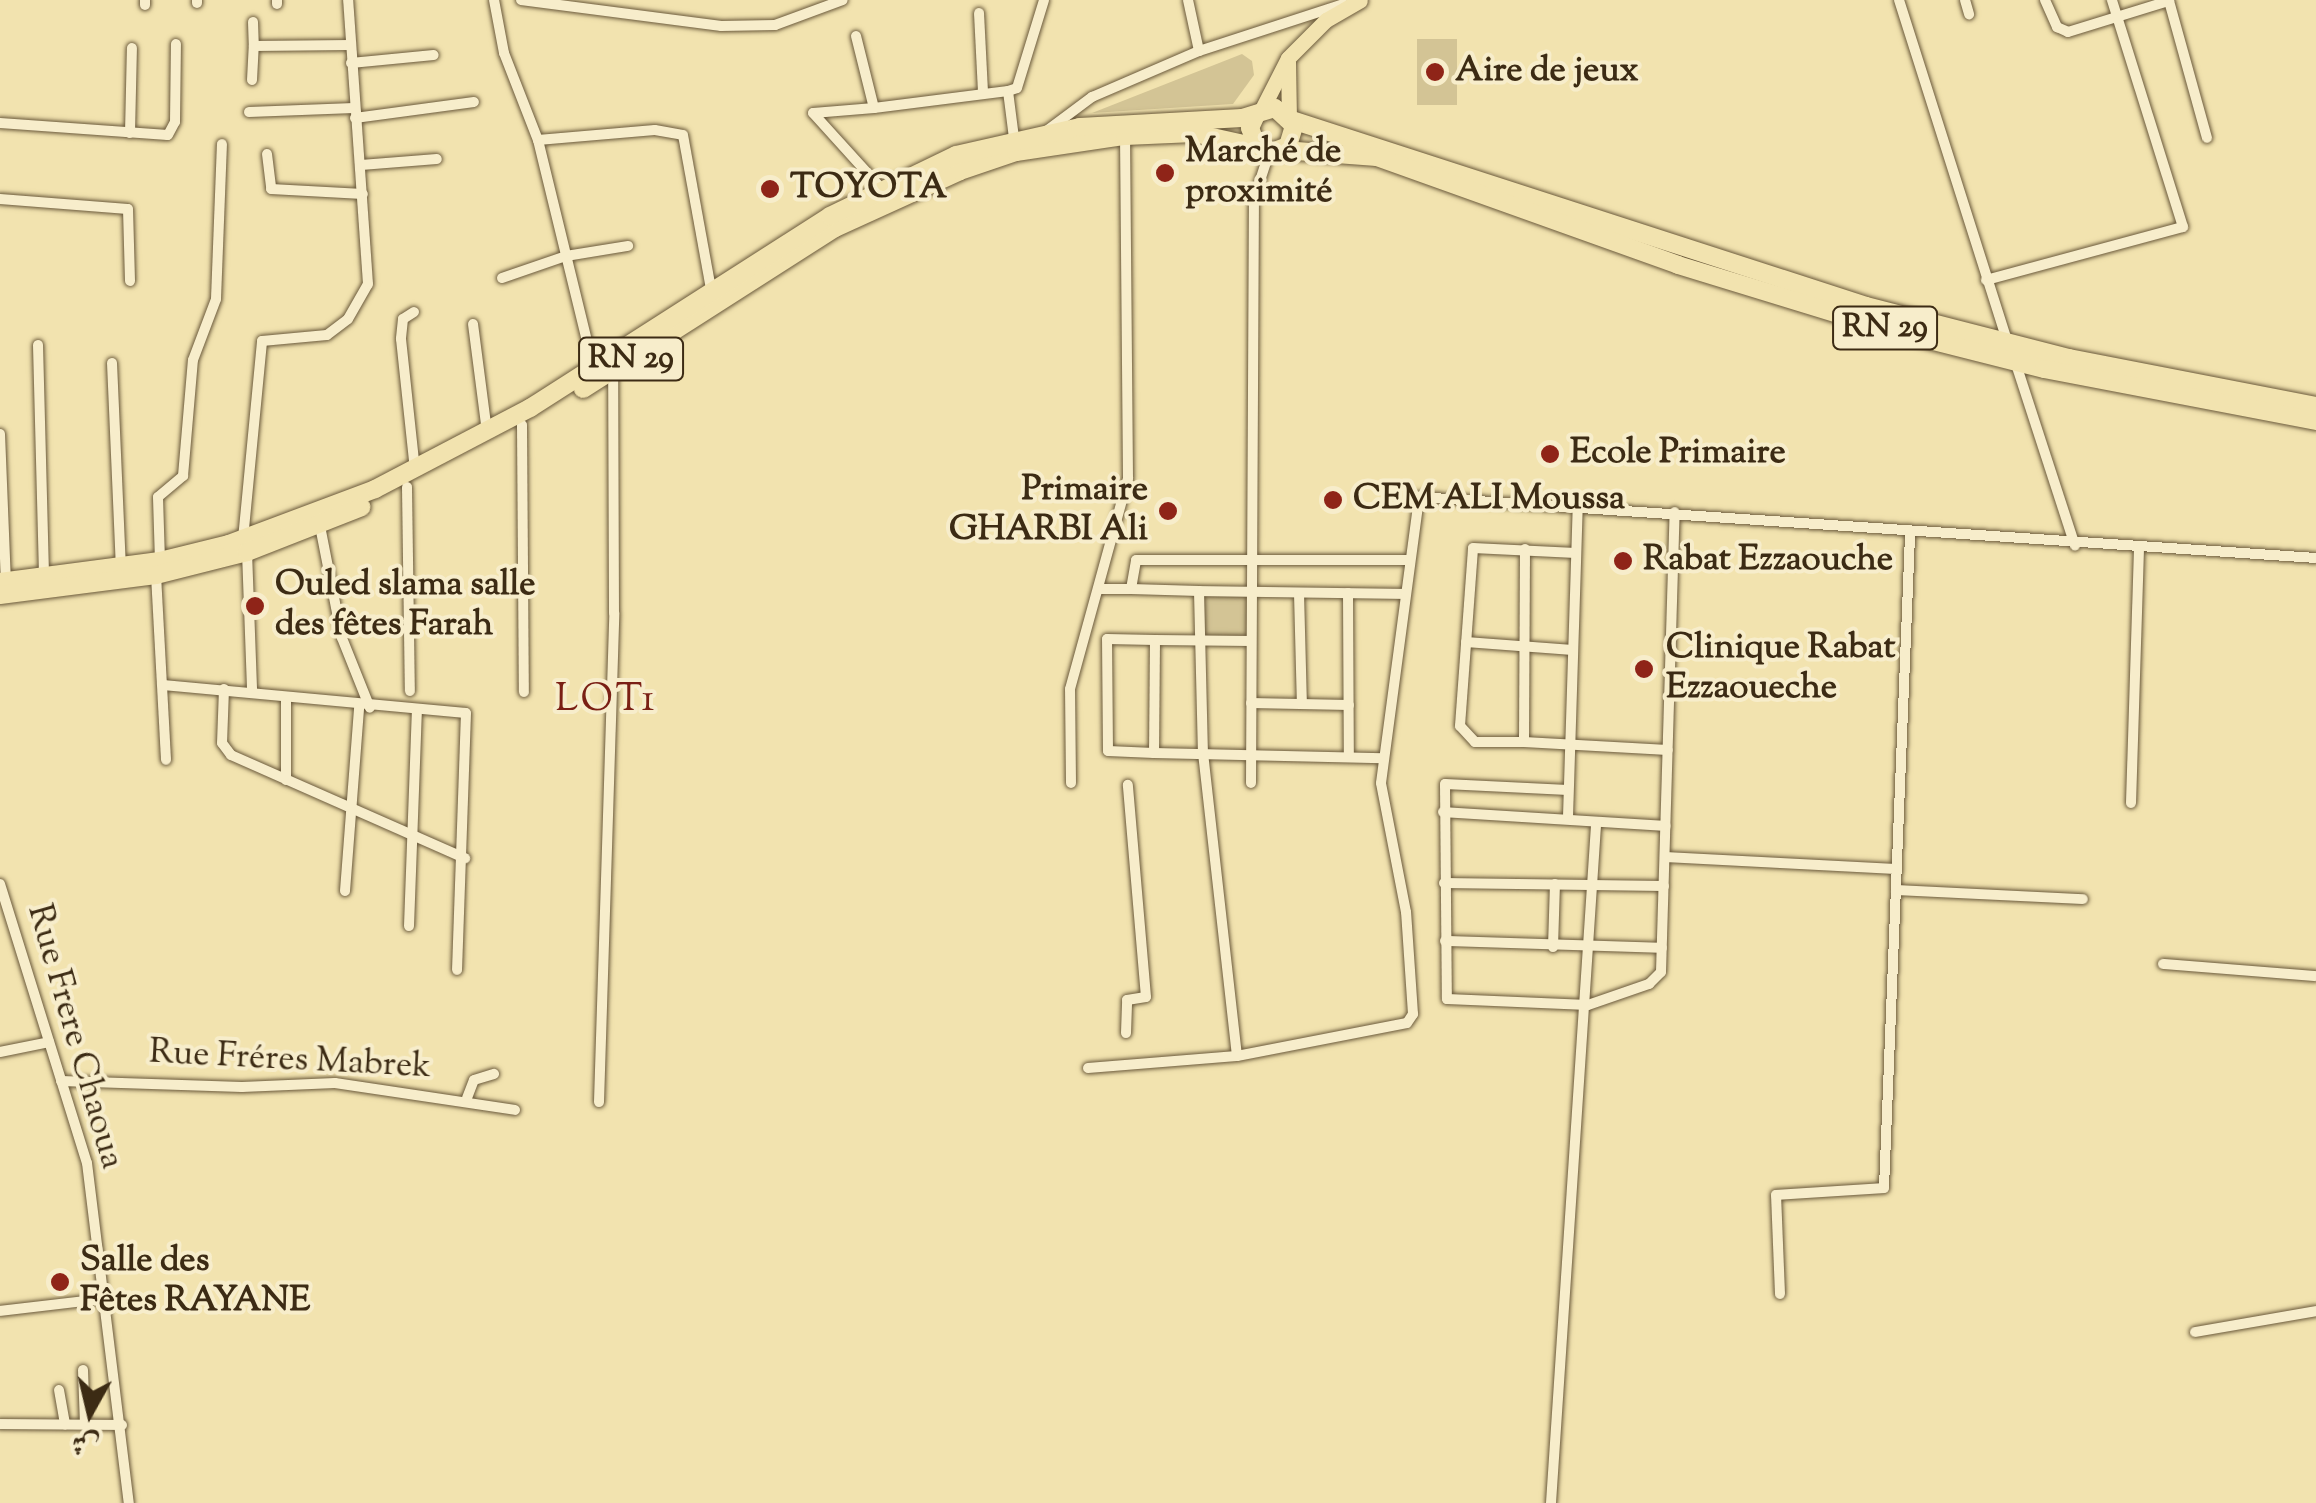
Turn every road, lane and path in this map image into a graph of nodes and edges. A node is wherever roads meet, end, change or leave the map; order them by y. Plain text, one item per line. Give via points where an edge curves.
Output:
1 (348, 0) edge
2 (494, 0) edge
3 (518, 0) edge
4 (844, 0) edge
5 (1044, 0) edge
6 (1188, 0) edge
7 (1360, 0) edge
8 (1899, 0) edge
9 (1965, 0) edge
10 (2045, 0) edge
11 (2112, 0) edge
12 (2170, 0) edge
13 (979, 13) dead end
14 (1969, 14) dead end
15 (2118, 18) junction
16 (253, 22) dead end
17 (856, 36) dead end
18 (176, 44) dead end
19 (350, 45) junction
20 (254, 46) junction
21 (132, 48) dead end
22 (1199, 50) junction
23 (434, 55) dead end
24 (1288, 58) junction
25 (351, 63) junction
26 (252, 80) dead end
27 (983, 90) junction
28 (1008, 91) junction
29 (474, 102) dead end
30 (874, 108) junction
31 (249, 112) dead end
32 (354, 113) junction
33 (1258, 113) junction
34 (1290, 118) junction
35 (0, 123) edge
36 (1043, 133) junction
37 (130, 134) junction
38 (1125, 136) junction
39 (1014, 138) junction
40 (2208, 138) dead end
41 (538, 140) junction
42 (222, 144) dead end
43 (1270, 150) junction
44 (267, 154) dead end
45 (436, 159) dead end
46 (361, 165) junction
47 (881, 188) junction
48 (363, 194) junction
49 (0, 198) edge
50 (628, 246) dead end
51 (566, 256) junction
52 (502, 278) dead end
53 (1986, 280) junction
54 (130, 281) dead end
55 (711, 289) junction
56 (414, 312) dead end
57 (473, 324) dead end
58 (2007, 342) junction
59 (38, 345) dead end
60 (2015, 362) junction
61 (112, 363) dead end
62 (601, 374) junction
63 (2316, 406) edge
64 (2316, 422) edge
65 (522, 425) junction
66 (487, 432) junction
67 (0, 434) edge
68 (411, 479) junction
69 (1578, 507) junction
70 (1675, 512) junction
71 (320, 526) junction
72 (1910, 534) junction
73 (244, 546) junction
74 (2075, 546) junction
75 (1525, 549) junction
76 (2139, 549) junction
77 (1576, 553) junction
78 (1252, 557) junction
79 (2316, 558) edge
80 (1409, 560) junction
81 (121, 566) junction
82 (158, 568) junction
83 (44, 578) junction
84 (2, 586) edge
85 (1098, 589) junction
86 (1131, 590) junction
87 (1199, 591) junction
88 (1251, 592) junction
89 (1299, 592) junction
90 (1348, 593) junction
91 (1404, 594) junction
92 (1082, 639) junction
93 (1107, 639) junction
94 (1156, 640) junction
95 (1202, 640) junction
96 (1251, 641) junction
97 (1466, 642) junction
98 (1523, 646) junction
99 (1573, 650) junction
100 (163, 685) junction
101 (224, 689) junction
102 (252, 691) junction
103 (410, 691) dead end
104 (524, 692) dead end
105 (286, 698) junction
106 (1251, 703) junction
107 (1302, 704) junction
108 (1349, 705) junction
109 (364, 708) junction
110 (417, 710) junction
111 (1524, 742) junction
112 (1570, 746) junction
113 (1668, 750) junction
114 (1154, 753) junction
115 (1203, 755) junction
116 (1251, 757) junction
117 (1349, 758) junction
118 (1383, 758) junction
119 (166, 760) dead end
120 (286, 780) junction
121 (1251, 782) dead end
122 (1071, 783) dead end
123 (1128, 785) dead end
124 (1568, 790) junction
125 (2132, 803) dead end
126 (354, 811) junction
127 (1443, 812) junction
128 (1568, 817) junction
129 (1596, 826) junction
130 (1666, 826) junction
131 (414, 836) junction
132 (1665, 857) junction
133 (465, 858) junction
134 (1896, 868) junction
135 (1444, 882) junction
136 (1592, 883) junction
137 (0, 884) edge
138 (1554, 884) junction
139 (1664, 886) junction
140 (1896, 890) junction
141 (346, 891) dead end
142 (2083, 899) dead end
143 (409, 926) dead end
144 (1445, 941) junction
145 (1589, 945) junction
146 (1553, 947) junction
147 (1662, 948) junction
148 (2163, 964) dead end
149 (457, 970) dead end
150 (2316, 976) edge
151 (1588, 1005) junction
152 (1126, 1033) dead end
153 (49, 1042) junction
154 (0, 1052) edge
155 (1238, 1056) junction
156 (1088, 1068) dead end
157 (494, 1074) dead end
158 (61, 1081) junction
159 (468, 1098) junction
160 (599, 1102) dead end
161 (515, 1110) dead end
162 (1780, 1294) dead end
163 (102, 1298) junction
164 (0, 1311) edge
165 (2316, 1311) edge
166 (2195, 1332) dead end
167 (84, 1370) dead end
168 (59, 1390) dead end
169 (0, 1424) edge
170 (65, 1424) junction
171 (86, 1425) junction
172 (122, 1425) junction
173 (129, 1503) edge
174 (1551, 1503) edge

1 - 19 street
2 - 3 street
2 - 41 street via 504,53
3 - 4 street via 722,26 775,25
5 - 28 street via 1017,88
6 - 22 street
7 - 22 street
7 - 24 main road via 1326,20
8 - 53 street
9 - 14 street
10 - 15 street via 2061,31
11 - 15 street
12 - 15 street
12 - 40 street
13 - 27 street
15 - 53 street via 2184,227
16 - 20 street
17 - 30 street
18 - 37 street via 173,131
19 - 20 street
19 - 25 street
20 - 26 street
21 - 37 street
22 - 36 street via 1092,97
23 - 25 street
24 - 33 main road
24 - 34 main road
25 - 32 street
27 - 28 street
27 - 30 street
28 - 39 street
29 - 32 street
30 - 47 street via 813,113
31 - 32 street
32 - 46 street
33 - 34 highway via 1275,108
33 - 36 highway, RN 29
33 - 43 highway via 1250,135
34 - 43 highway via 1294,133
34 - 58 highway, RN 29 via 1714,260
35 - 37 street
36 - 39 highway, RN 29
38 - 43 highway, RN 29 via 1194,134
38 - 62 highway, RN 29 via 1016,152 889,200
38 - 85 street via 1128,478
39 - 47 highway, RN 29
41 - 51 street
41 - 55 street via 654,130 683,135
42 - 82 street via 216,300 193,360 183,476 158,498
43 - 60 highway, RN 29 via 1377,157 1725,280
43 - 78 street via 1254,199
44 - 48 street via 271,189
45 - 46 street
46 - 48 street
47 - 55 highway, RN 29
48 - 73 street via 370,267 356,309 327,335 262,341
49 - 54 street via 128,209
50 - 51 street
51 - 52 street
51 - 62 street
53 - 58 street
55 - 62 highway, RN 29
56 - 68 street via 403,320 401,339
57 - 66 street
58 - 60 street
58 - 63 highway, RN 29
59 - 83 street
60 - 64 highway, RN 29
60 - 74 street
61 - 81 street
62 - 65 highway, RN 29
62 - 66 highway, RN 29
62 - 160 street via 614,614
65 - 68 highway, RN 29
65 - 104 street
66 - 68 highway, RN 29
67 - 84 street
68 - 71 highway, RN 29
68 - 73 highway, RN 29
68 - 103 street
69 - 70 street
69 - 77 street
69 - 80 street via 1419,497
70 - 72 street
70 - 113 street
71 - 73 highway, RN 29
71 - 109 street
72 - 74 street
72 - 134 street
73 - 82 highway, RN 29
73 - 102 street
74 - 76 street
75 - 77 street
75 - 97 street via 1473,548
75 - 98 street
76 - 79 street
76 - 125 street
77 - 99 street
78 - 80 street
78 - 86 street via 1136,560
78 - 88 street
80 - 91 street
81 - 82 highway, RN 29
81 - 83 highway, RN 29
82 - 84 highway, RN 29
82 - 100 street
83 - 84 highway, RN 29
85 - 86 street
85 - 92 street
86 - 87 street
87 - 88 street
87 - 95 street
88 - 89 street
88 - 96 street
89 - 90 street
89 - 107 street
90 - 91 street
90 - 108 street
91 - 118 street
92 - 93 street
92 - 122 street via 1070,689
93 - 94 street
93 - 114 street via 1108,751
94 - 95 street
94 - 114 street
95 - 96 street
95 - 115 street
96 - 106 street
97 - 98 street
97 - 111 street via 1465,736
98 - 99 street
98 - 111 street
99 - 112 street
100 - 101 street
100 - 119 street
101 - 102 street
101 - 120 street via 225,750
102 - 105 street
105 - 109 street
105 - 120 street
106 - 107 street
106 - 116 street
107 - 108 street
108 - 117 street
109 - 110 street
109 - 126 street
110 - 131 street
110 - 133 street via 459,710 468,720
111 - 112 street
112 - 113 street
112 - 124 street
113 - 130 street
114 - 115 street
115 - 116 street
115 - 155 street
116 - 117 street
116 - 121 street
117 - 118 street
118 - 155 street via 1413,1014 1407,1023
120 - 126 street
123 - 152 street via 1146,996 1126,1000
124 - 127 street via 1445,784
124 - 128 street
126 - 131 street
126 - 141 street
127 - 128 street
127 - 135 street
128 - 129 street
129 - 130 street
129 - 136 street
130 - 132 street
131 - 133 street
131 - 143 street
132 - 134 street
132 - 139 street
133 - 149 street
134 - 140 street
135 - 138 street
135 - 144 street
136 - 138 street
136 - 139 street
136 - 145 street
137 - 153 street, Rue Frere Chaoua
138 - 146 street
139 - 147 street
140 - 142 street
140 - 162 street via 1884,1188 1776,1194
144 - 146 street
144 - 151 street via 1447,1000
145 - 146 street
145 - 147 street
145 - 151 street
147 - 151 street via 1662,972 1649,984
148 - 150 street
151 - 174 street
153 - 154 street
153 - 158 street, Rue Frere Chaoua
155 - 156 street
157 - 159 street via 474,1080
158 - 159 street, Rue Fréres Mabrek via 242,1088 336,1083
158 - 163 street, Rue Frere Chaoua via 88,1163
159 - 161 street, Rue Fréres Mabrek
163 - 164 street
163 - 172 street, Rue Frere Chaoua
165 - 166 street
167 - 171 street
168 - 170 street
169 - 170 street
170 - 171 street
171 - 172 street
172 - 173 street, Rue Frere Chaoua

